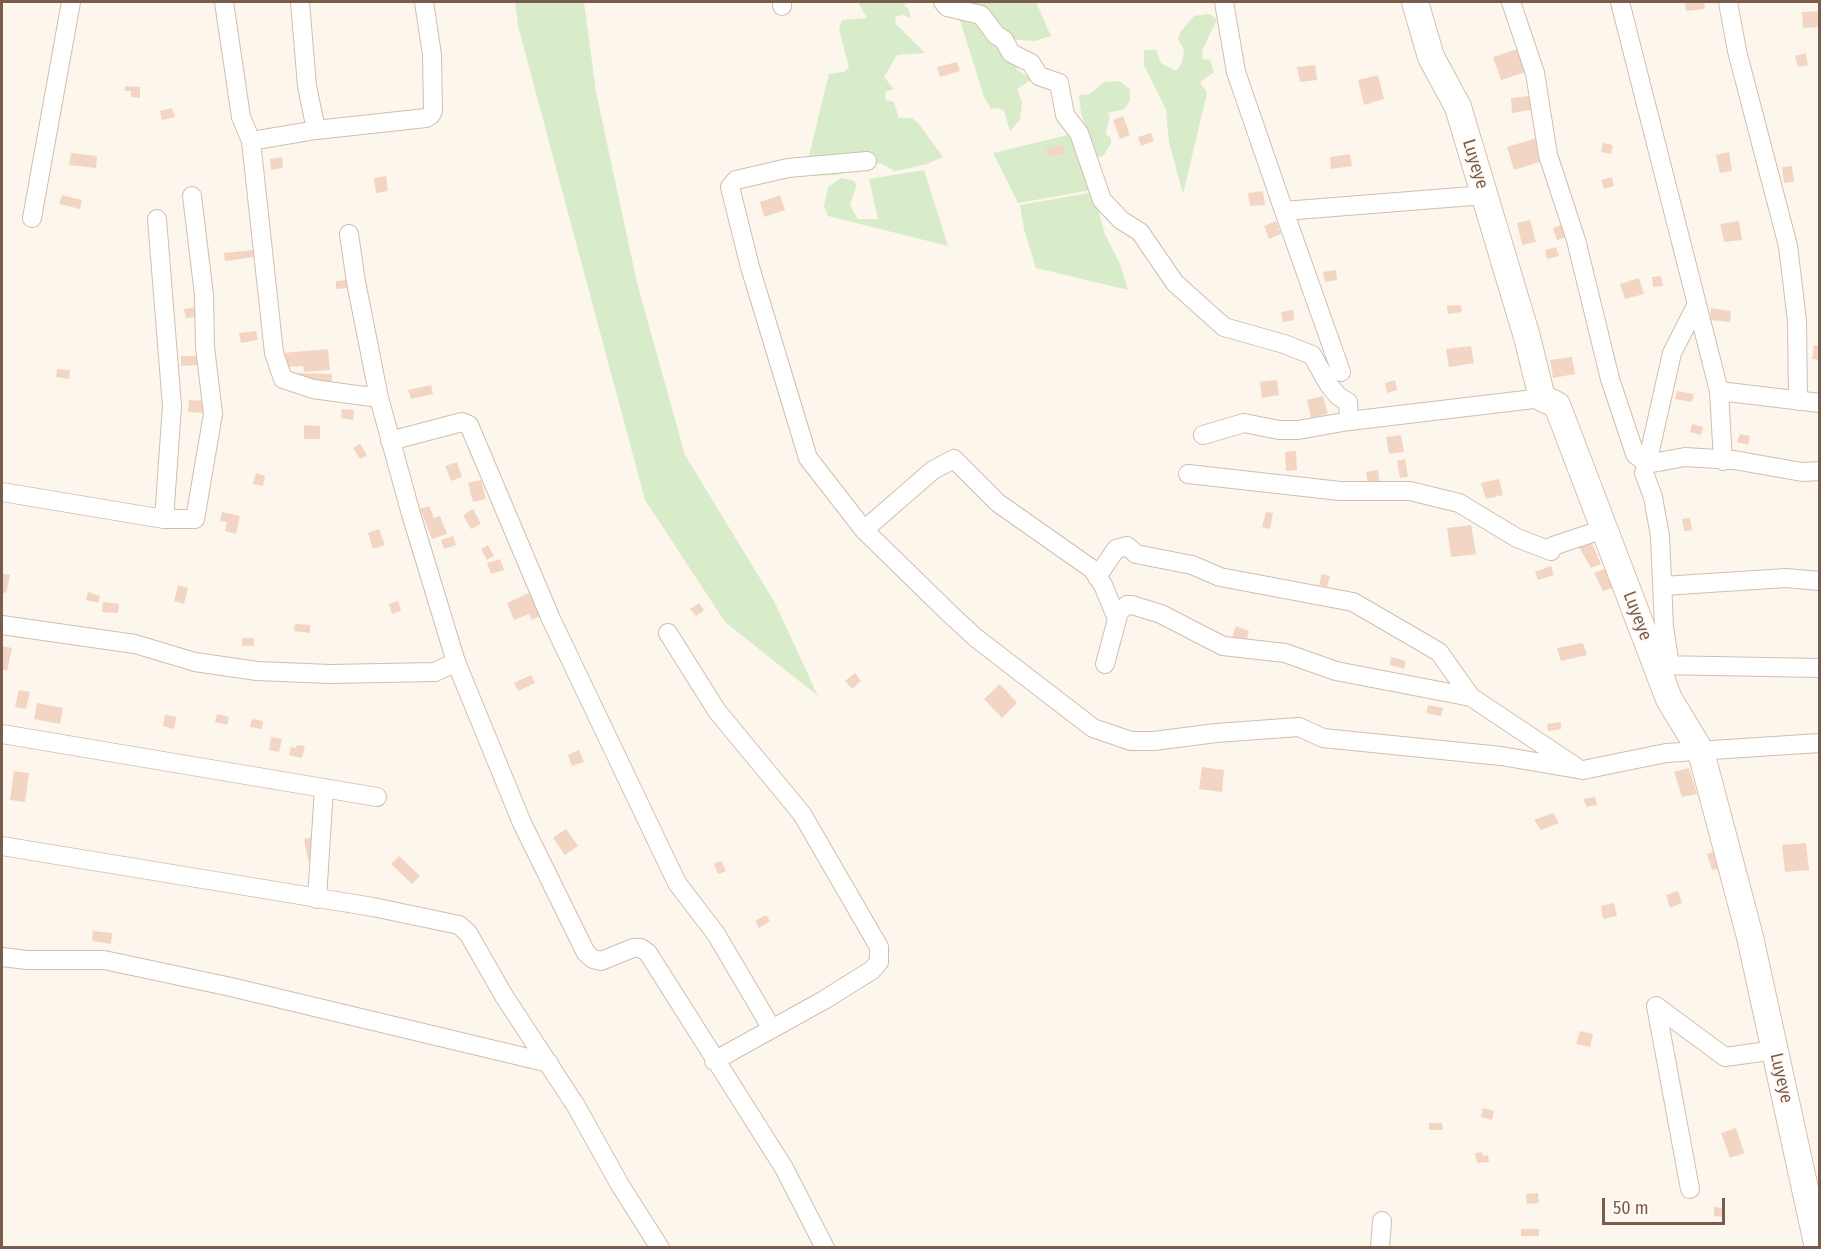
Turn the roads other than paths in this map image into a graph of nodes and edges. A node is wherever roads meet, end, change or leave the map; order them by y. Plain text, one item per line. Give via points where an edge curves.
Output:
1 (71, 2) edge
2 (224, 2) edge
3 (300, 2) edge
4 (424, 2) edge
5 (943, 2) edge
6 (1224, 2) edge
7 (1415, 2) edge
8 (1511, 2) edge
9 (1620, 2) edge
10 (1728, 2) edge
11 (316, 130) junction
12 (250, 141) junction
13 (867, 161) dead end
14 (1485, 195) junction
15 (192, 196) dead end
16 (1284, 211) junction
17 (32, 218) dead end
18 (157, 219) dead end
19 (350, 234) dead end
20 (1698, 304) junction
21 (1341, 372) dead end
22 (1719, 391) junction
23 (379, 398) junction
24 (1542, 398) junction
25 (1798, 401) junction
26 (1820, 403) edge
27 (1349, 421) junction
28 (1203, 435) dead end
29 (390, 441) junction
30 (1723, 461) junction
31 (1647, 464) junction
32 (1820, 471) edge
33 (1188, 474) dead end
34 (2, 492) edge
35 (164, 519) junction
36 (1604, 529) junction
37 (864, 530) junction
38 (1097, 577) junction
39 (1820, 581) edge
40 (1663, 586) junction
41 (1117, 619) junction
42 (2, 625) edge
43 (668, 633) dead end
44 (456, 662) junction
45 (1105, 664) dead end
46 (1663, 665) junction
47 (1820, 668) edge
48 (1471, 697) junction
49 (2, 734) edge
50 (1820, 743) edge
51 (1701, 752) junction
52 (1583, 770) junction
53 (324, 788) junction
54 (377, 797) dead end
55 (2, 846) edge
56 (317, 899) junction
57 (2, 957) edge
58 (772, 1029) junction
59 (1775, 1050) junction
60 (714, 1061) junction
61 (549, 1063) junction
62 (1811, 1173) edge
63 (1690, 1189) dead end
64 (1382, 1221) dead end
65 (660, 1248) edge
66 (825, 1248) edge
67 (1380, 1248) edge
68 (1818, 1248) edge

1 - 17 street
2 - 12 street via 241,117
3 - 11 street via 307,86
4 - 11 street via 432,56 431,115
5 - 27 street via 981,15 1011,53 1031,63 1039,76 1059,83 1065,116 1079,133 1102,200 1121,220 1140,231 1175,283 1224,327 1312,355 1329,385 1348,402
6 - 16 street via 1236,72
7 - 14 street, Luyeye via 1431,57 1458,107
8 - 31 street via 1535,73 1548,155 1576,240 1610,379 1635,454
9 - 20 street
10 - 25 street via 1788,246 1797,321
11 - 12 street
12 - 23 street via 274,353 283,379 314,389
13 - 37 street via 788,168 736,180 730,187 808,458
14 - 16 street
14 - 24 street, Luyeye
15 - 35 street via 213,414 195,519
16 - 21 street
18 - 35 street via 172,406
19 - 23 street
20 - 22 street
20 - 31 street via 1671,354
22 - 25 street
22 - 30 street
23 - 29 street
24 - 27 street
24 - 36 street, Luyeye via 1557,405
25 - 26 street
27 - 28 street via 1298,430 1244,423
29 - 44 street
29 - 58 street via 462,422 469,425 547,609 676,883 716,934
30 - 31 street via 1685,457
30 - 32 street
31 - 40 street via 1644,473 1660,536
33 - 36 street via 1340,490 1410,491 1459,503 1517,538 1551,551 1553,546
34 - 35 street
36 - 46 street, Luyeye
37 - 38 street via 933,470 954,459 998,503 1080,559
37 - 52 street via 976,638 1096,730 1131,741 1154,741 1299,727 1323,738 1501,756
38 - 41 street
38 - 48 street via 1116,549 1127,546 1136,554 1192,565 1220,577 1353,602 1439,652
39 - 40 street via 1786,578
40 - 46 street
41 - 45 street
41 - 48 street via 1120,610 1132,604 1161,614 1223,646 1286,653 1336,672
42 - 44 street via 135,644 195,662 257,671 435,672
43 - 58 street via 717,711 802,814 879,947 879,962 872,970
44 - 60 street via 522,823 586,952 601,961 633,948 648,953
46 - 47 street
46 - 51 street, Luyeye via 1669,699
48 - 52 street
49 - 53 street
50 - 51 street
51 - 52 street via 1666,753
51 - 59 street, Luyeye
53 - 54 street
53 - 56 street
55 - 56 street
56 - 61 street via 459,925 468,933
57 - 61 street via 104,960
58 - 60 street
59 - 62 street, Luyeye
59 - 63 street via 1725,1057 1656,1006
60 - 66 street via 784,1168
61 - 65 street
62 - 68 street, Luyeye
64 - 67 street

